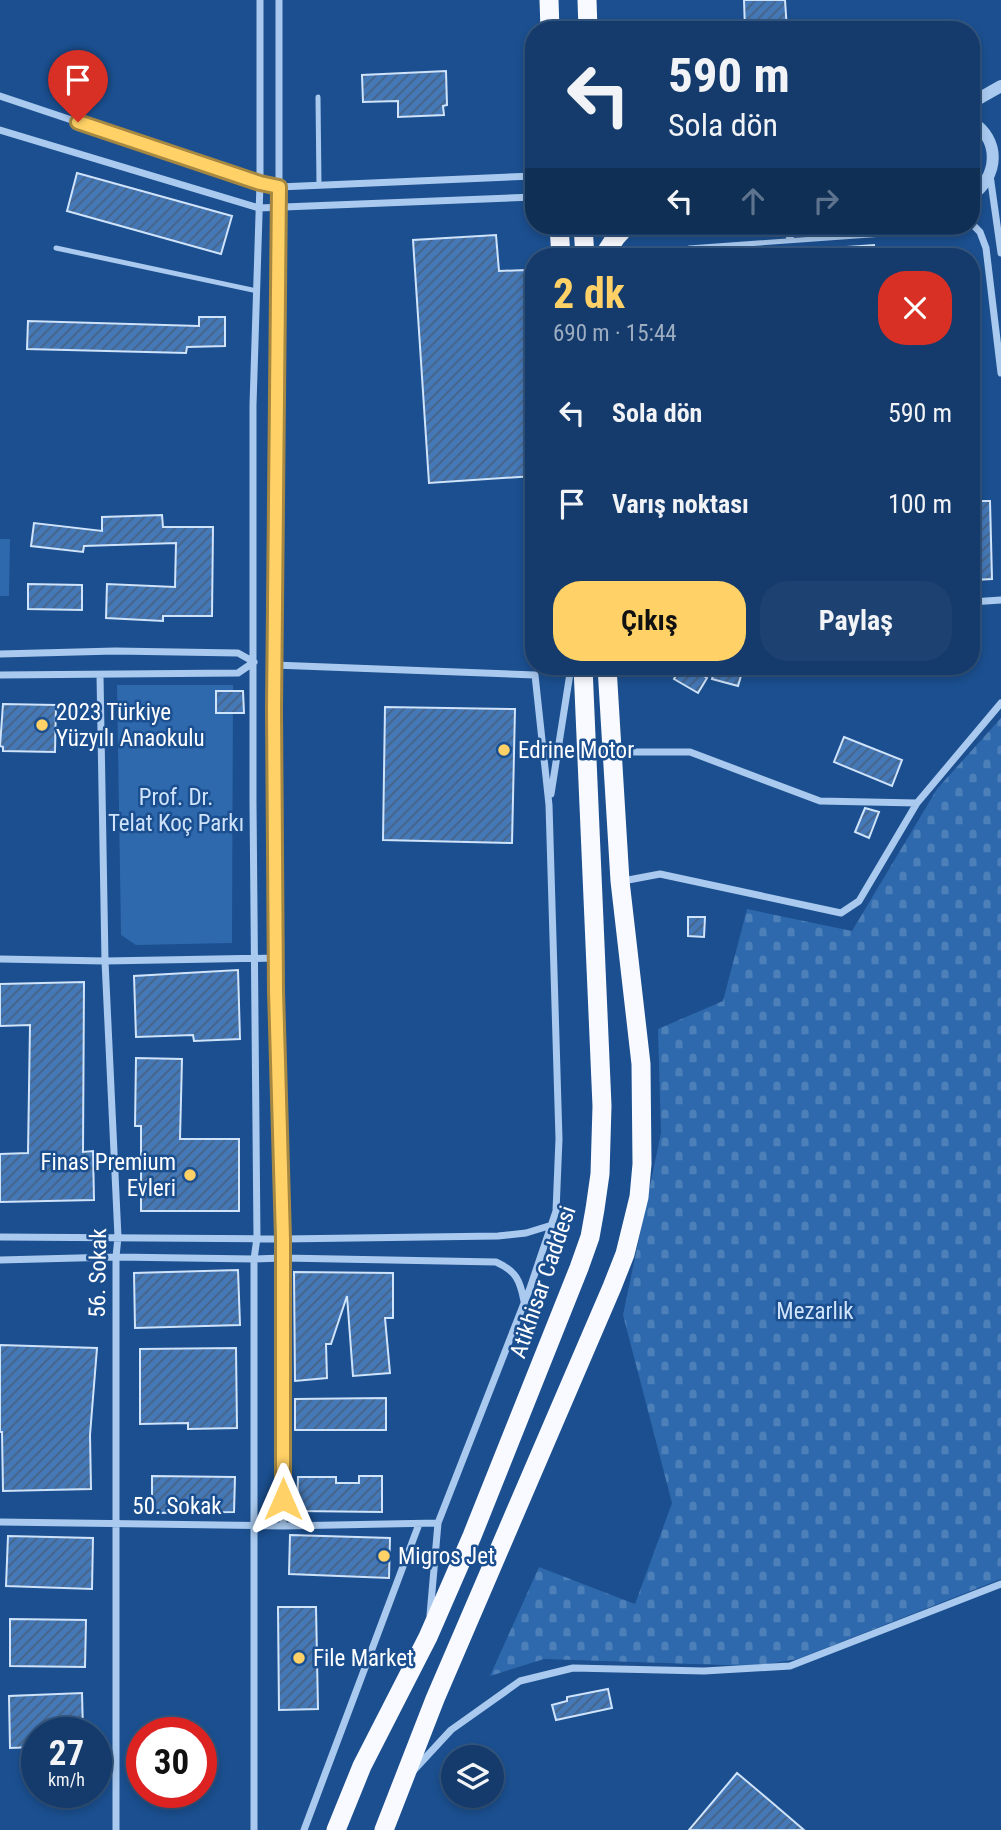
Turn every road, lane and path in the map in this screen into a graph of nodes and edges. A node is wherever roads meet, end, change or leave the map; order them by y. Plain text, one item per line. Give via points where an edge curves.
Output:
1 (260, 0) edge
2 (279, 0) edge
3 (549, 0) edge
4 (587, 0) edge
5 (550, 21) edge
6 (588, 21) edge
7 (1001, 86) edge
8 (0, 96) edge
9 (318, 97) dead end
10 (980, 98) edge
11 (980, 129) edge
12 (0, 130) edge
13 (995, 164) edge
14 (525, 176) edge
15 (260, 183) junction
16 (319, 185) junction
17 (279, 187) junction
18 (980, 189) edge
19 (525, 197) edge
20 (259, 208) junction
21 (279, 208) junction
22 (980, 232) edge
23 (788, 235) edge
24 (792, 235) edge
25 (866, 235) edge
26 (790, 240) junction
27 (56, 248) dead end
28 (689, 248) edge
29 (1001, 253) edge
30 (257, 290) junction
31 (1001, 373) edge
32 (1001, 600) edge
33 (980, 601) edge
34 (0, 654) edge
35 (254, 662) junction
36 (274, 665) junction
37 (0, 675) edge
38 (100, 675) junction
39 (525, 675) edge
40 (535, 675) edge
41 (570, 675) edge
42 (583, 675) edge
43 (607, 675) edge
44 (1001, 703) edge
45 (612, 752) junction
46 (917, 803) junction
47 (549, 805) junction
48 (620, 881) junction
49 (0, 958) edge
50 (277, 958) junction
51 (254, 959) junction
52 (105, 961) junction
53 (552, 1225) junction
54 (0, 1237) edge
55 (118, 1237) junction
56 (257, 1238) junction
57 (283, 1239) junction
58 (117, 1257) junction
59 (283, 1258) junction
60 (254, 1259) junction
61 (0, 1260) edge
62 (524, 1303) junction
63 (0, 1522) edge
64 (438, 1523) junction
65 (419, 1524) junction
66 (117, 1525) junction
67 (254, 1525) junction
68 (283, 1526) junction
69 (1001, 1584) edge
70 (428, 1637) junction
71 (404, 1781) junction
72 (117, 1830) edge
73 (254, 1830) edge
74 (304, 1830) edge
75 (336, 1830) edge
76 (384, 1830) edge

1 - 15 street
2 - 17 street
3 - 5 highway
4 - 6 highway
7 - 10 street
8 - 15 street
9 - 16 lane
11 - 13 street via 989,137
12 - 20 street
13 - 18 street
13 - 29 street
14 - 16 street
15 - 17 street
15 - 20 street
16 - 17 street
17 - 21 street
19 - 21 street
20 - 21 street
20 - 30 street
21 - 36 street
22 - 31 street via 986,248
23 - 26 lane
24 - 26 lane
25 - 26 lane
26 - 28 lane
27 - 30 lane
30 - 35 street
32 - 33 street
34 - 35 street via 238,653
35 - 38 street via 238,673
35 - 51 street
36 - 39 street
36 - 50 street
37 - 38 street
38 - 52 street, 56. Sokak
40 - 47 street
41 - 47 street
42 - 70 highway, Atikhisar Caddesi via 602,1081 595,1209 590,1237 562,1311
43 - 45 highway
44 - 46 street
45 - 46 street via 690,752 820,801
45 - 48 highway
46 - 48 street via 859,901 841,913 660,874
47 - 53 street via 559,1139
48 - 71 highway via 641,1064 639,1197 612,1287
49 - 52 street
50 - 51 street
50 - 57 street
51 - 52 street
51 - 56 street
52 - 55 street, 56. Sokak
53 - 57 street via 498,1236
53 - 62 street
54 - 55 street
55 - 56 street
55 - 58 street, 56. Sokak
56 - 57 street
56 - 60 street
57 - 59 street
58 - 60 street
58 - 61 street
58 - 66 street, 56. Sokak
59 - 60 street
59 - 62 street via 496,1262 518,1277
59 - 68 street
60 - 67 street
62 - 64 street
63 - 66 street, 50. Sokak
64 - 65 street, 50. Sokak
64 - 70 street
65 - 68 street, 50. Sokak
65 - 74 street
66 - 67 street, 50. Sokak
66 - 72 street, 56. Sokak
67 - 68 street, 50. Sokak
67 - 73 street
69 - 71 street via 790,1666 704,1671 573,1668 520,1681 451,1730
70 - 75 highway, Atikhisar Caddesi via 362,1766
71 - 76 highway

